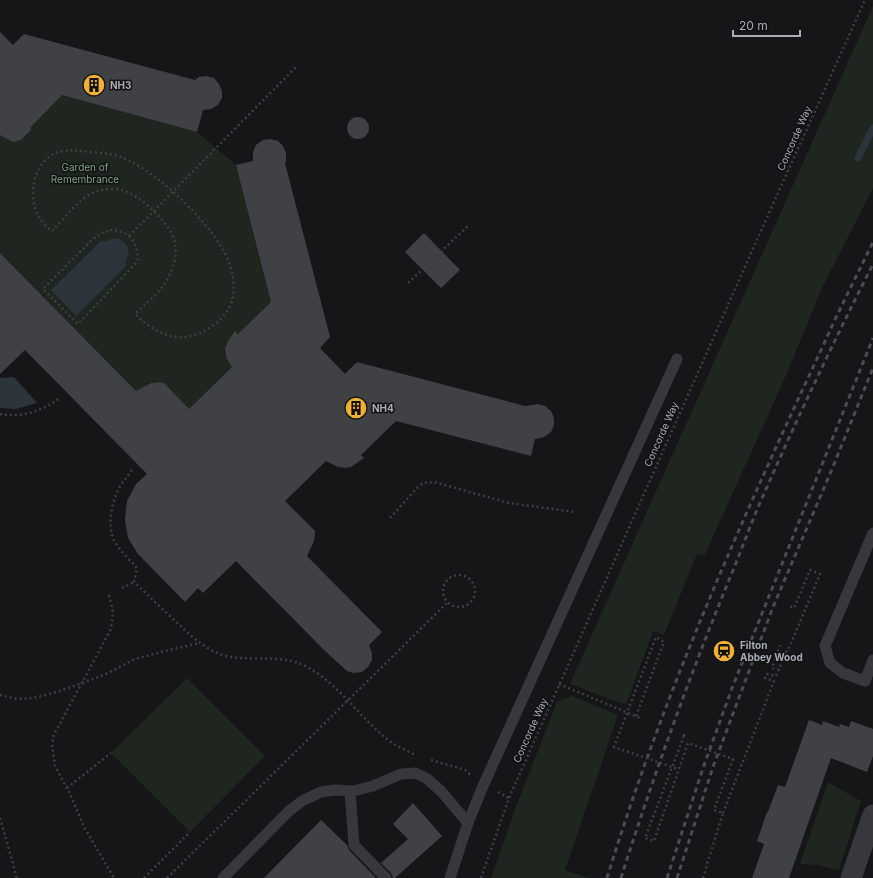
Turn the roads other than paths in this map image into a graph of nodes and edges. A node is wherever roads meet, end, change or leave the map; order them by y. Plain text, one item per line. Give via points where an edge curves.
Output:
1 (677, 359) dead end
2 (873, 533) edge
3 (873, 660) edge
4 (869, 683) edge
5 (350, 791) junction
6 (873, 815) edge
7 (468, 823) junction
8 (222, 878) edge
9 (386, 878) edge
10 (450, 878) edge
11 (851, 878) edge

1 - 7 lane
2 - 4 lane via 825,646 830,663 842,673
3 - 4 lane
5 - 7 lane via 373,786 401,774 419,774 441,791
5 - 8 lane via 321,792 302,801
5 - 9 lane via 354,845
6 - 11 street
7 - 10 lane

